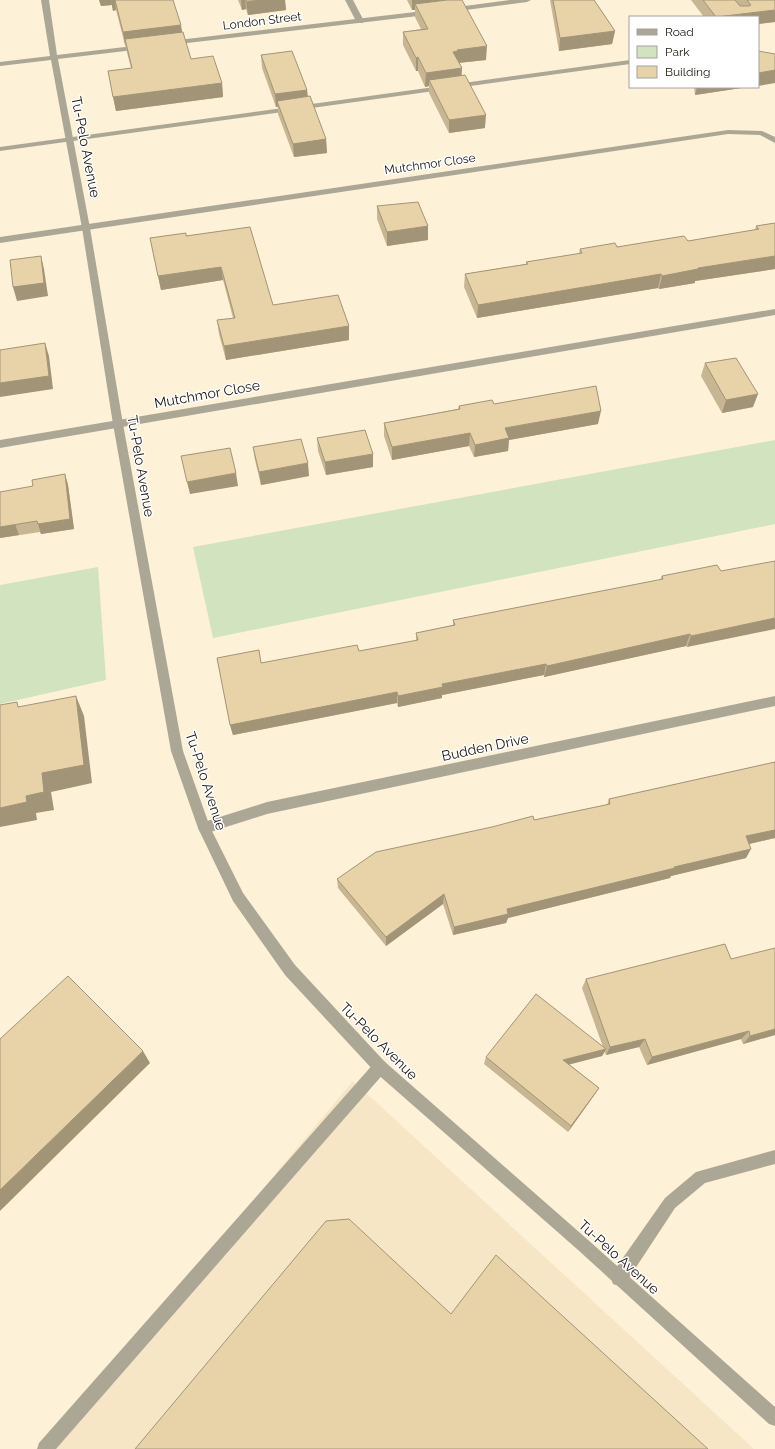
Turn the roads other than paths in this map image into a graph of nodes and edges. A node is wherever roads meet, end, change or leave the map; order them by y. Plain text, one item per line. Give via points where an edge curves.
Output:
1 (45, 0) edge
2 (349, 0) edge
3 (527, 0) edge
4 (360, 21) junction
5 (166, 44) edge
6 (150, 46) edge
7 (54, 57) junction
8 (629, 62) edge
9 (0, 64) edge
10 (70, 139) junction
11 (775, 141) edge
12 (0, 149) edge
13 (86, 228) junction
14 (0, 240) edge
15 (775, 312) edge
16 (118, 424) junction
17 (0, 444) edge
18 (775, 701) edge
19 (204, 828) junction
20 (380, 1067) junction
21 (775, 1157) edge
22 (619, 1278) junction
23 (775, 1418) edge
24 (45, 1449) edge

1 - 7 street, Tu-Pelo Avenue
2 - 4 street
3 - 4 street, London Street
4 - 5 street, London Street
6 - 7 street
7 - 9 street
7 - 10 street, Tu-Pelo Avenue
8 - 10 street
10 - 12 street
10 - 13 street, Tu-Pelo Avenue
11 - 13 street, Mutchmor Close via 762,133 728,132
13 - 14 street, Mutchmor Close
13 - 16 street, Tu-Pelo Avenue
15 - 16 street, Mutchmor Close
16 - 17 street, Mutchmor Close
16 - 19 street, Tu-Pelo Avenue via 177,751
18 - 19 street, Budden Drive via 267,808
19 - 20 street, Tu-Pelo Avenue via 238,897 290,970
20 - 22 street, Tu-Pelo Avenue
20 - 24 street
21 - 22 street via 701,1177 670,1203
22 - 23 street, Tu-Pelo Avenue

